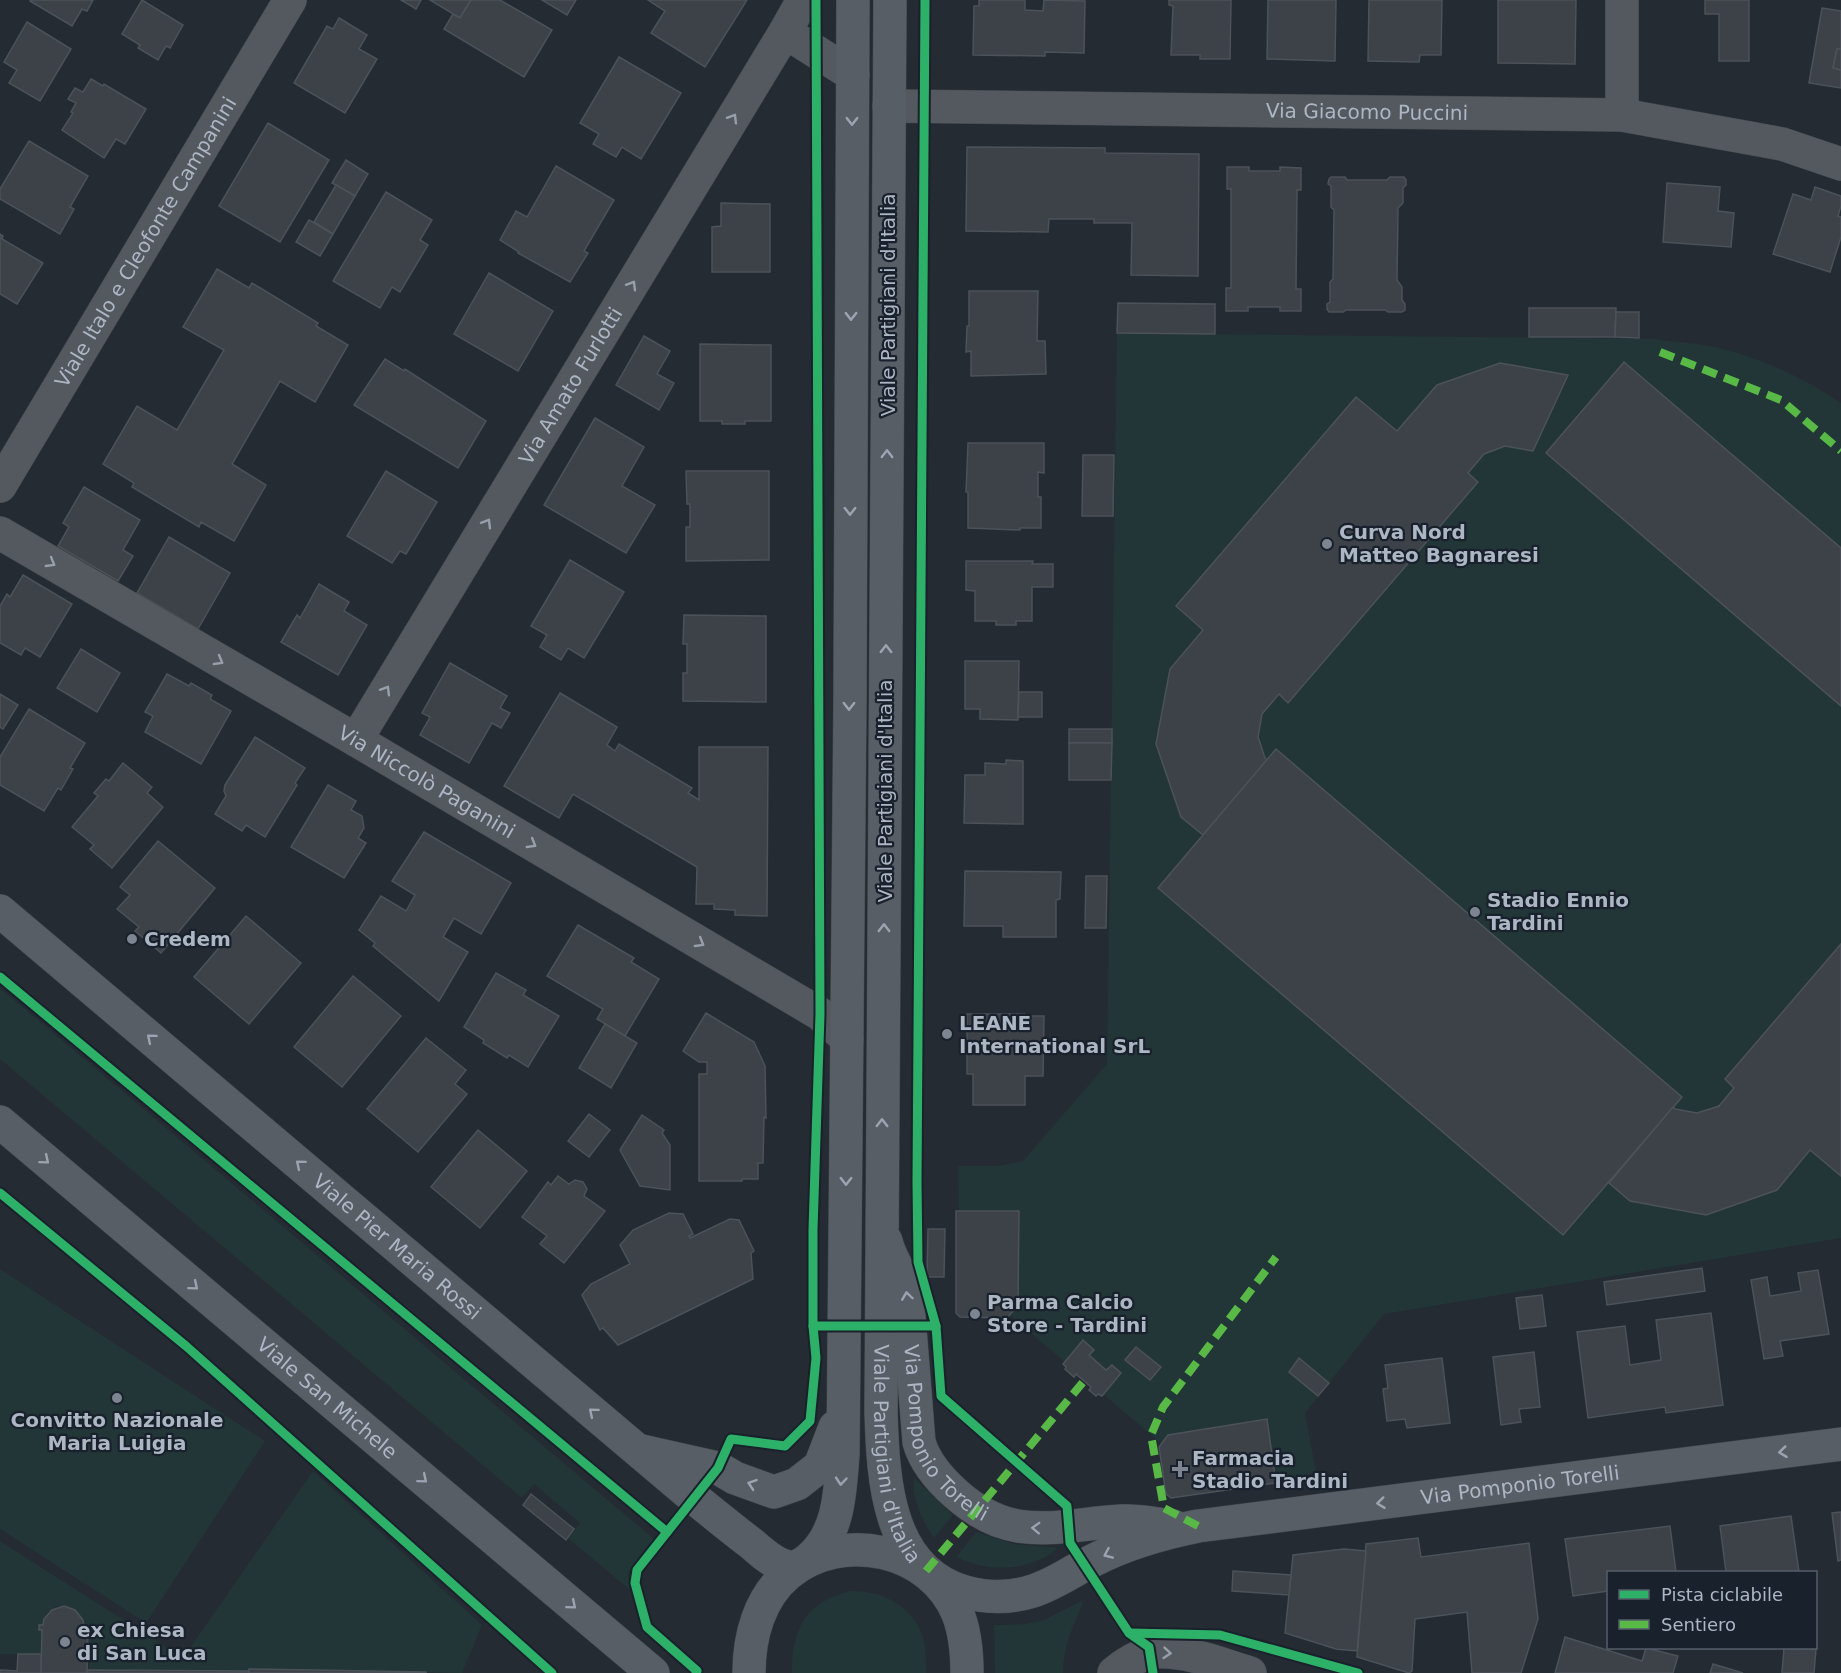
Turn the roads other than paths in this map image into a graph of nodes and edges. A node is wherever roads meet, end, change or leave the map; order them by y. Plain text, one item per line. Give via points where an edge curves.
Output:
1 (290, 0) edge
2 (803, 0) edge
3 (853, 0) edge
4 (890, 0) edge
5 (1622, 0) edge
6 (785, 32) junction
7 (853, 75) junction
8 (889, 106) junction
9 (1622, 115) junction
10 (1841, 164) edge
11 (0, 486) edge
12 (0, 534) edge
13 (356, 740) junction
14 (0, 910) edge
15 (847, 1039) junction
16 (0, 1122) edge
17 (882, 1206) junction
18 (843, 1405) junction
19 (1841, 1444) edge
20 (638, 1450) junction
21 (1198, 1526) junction
22 (803, 1564) junction
23 (926, 1571) junction
24 (653, 1673) edge
25 (749, 1673) edge
26 (967, 1673) edge
27 (1114, 1673) edge
28 (1250, 1673) edge

1 - 11 street, Viale Italo e Cleofonte Campanini
2 - 6 street, Via Amato Furlotti
3 - 7 main road, Viale Partigiani d'Italia
4 - 8 main road, Viale Partigiani d'Italia
5 - 9 street
6 - 7 street
13 -> 6 street, Via Amato Furlotti
7 -> 15 main road, Viale Partigiani d'Italia
8 - 9 street, Via Giacomo Puccini
17 -> 8 main road, Viale Partigiani d'Italia
9 - 10 street, Via Giacomo Puccini via 1782,144
12 -> 13 street, Via Niccolò Paganini
13 -> 15 street, Via Niccolò Paganini via 820,1014
20 -> 14 main road, Viale Pier Maria Rossi
15 -> 18 main road, Viale Partigiani d'Italia
16 -> 24 main road, Viale San Michele
21 -> 17 main road, Via Pomponio Torelli via 1124,1521 1027,1528 989,1518 947,1486 928,1464 919,1442 907,1291 887,1246
17 - 23 main road, Viale Partigiani d'Italia via 881,1412 885,1480 899,1532
18 -> 20 main road via 820,1466 797,1484 774,1492 718,1468
18 -> 22 main road, Viale Partigiani d'Italia via 840,1494 834,1520 827,1539
19 -> 21 main road, Via Pomponio Torelli
20 - 22 main road, Viale Pier Maria Rossi via 776,1563 795,1568
21 -> 23 main road, Via Pomponio Torelli via 1131,1544 1044,1587 1010,1596 962,1591
22 - 23 main road, Via Pomponio Torelli via 835,1552 866,1550 897,1556
22 - 25 main road via 778,1585 760,1614 750,1647
23 - 26 main road, Viale Partigiani d'Italia via 958,1615
27 -> 28 street via 1134,1659 1154,1652 1198,1658

